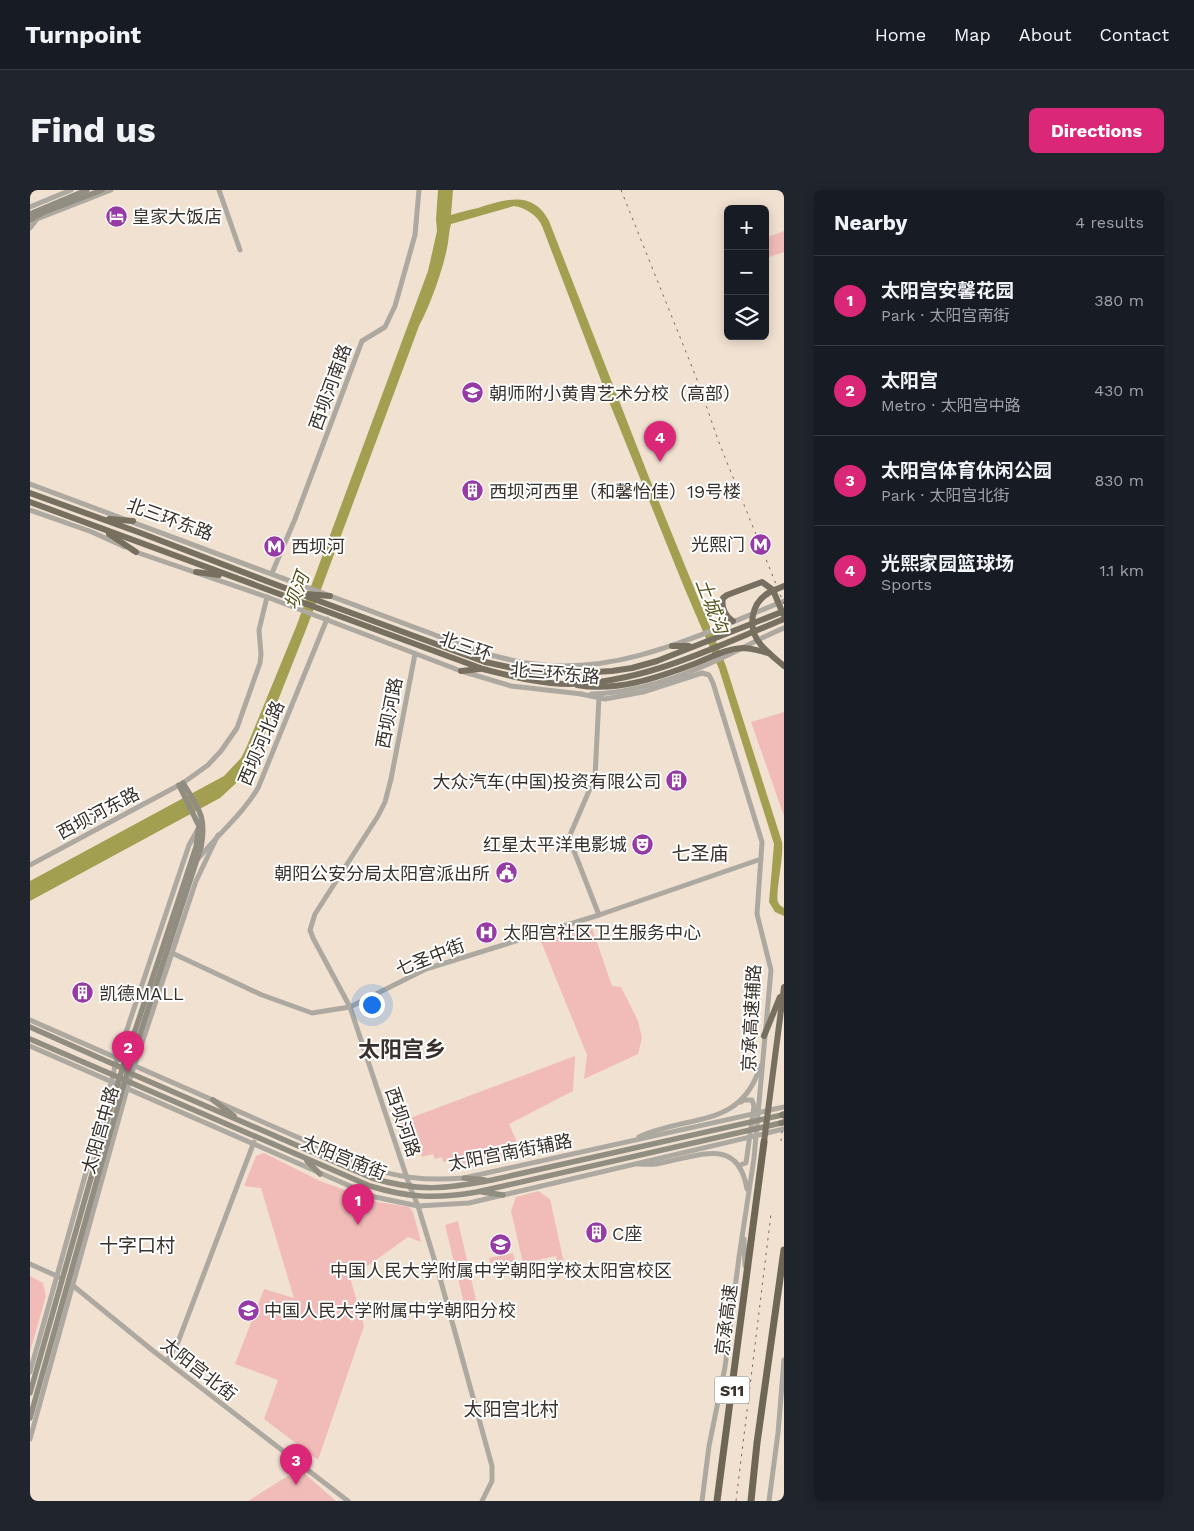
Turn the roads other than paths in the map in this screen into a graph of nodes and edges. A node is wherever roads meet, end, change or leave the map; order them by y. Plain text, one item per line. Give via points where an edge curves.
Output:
1 (70, 190) edge
2 (87, 190) edge
3 (102, 190) edge
4 (112, 190) edge
5 (219, 190) edge
6 (419, 190) edge
7 (78, 194) junction
8 (30, 207) edge
9 (30, 214) edge
10 (30, 220) edge
11 (30, 228) edge
12 (240, 250) dead end
13 (30, 484) edge
14 (30, 493) edge
15 (30, 502) edge
16 (30, 510) edge
17 (98, 518) junction
18 (133, 521) junction
19 (100, 528) junction
20 (136, 552) junction
21 (196, 572) junction
22 (272, 573) junction
23 (230, 576) junction
24 (784, 586) edge
25 (297, 593) junction
26 (330, 596) junction
27 (267, 597) junction
28 (784, 600) edge
29 (293, 603) junction
30 (784, 611) edge
31 (325, 613) junction
32 (784, 618) edge
33 (733, 621) junction
34 (784, 628) edge
35 (672, 646) junction
36 (692, 646) junction
37 (768, 653) junction
38 (414, 654) junction
39 (784, 666) edge
40 (483, 669) junction
41 (461, 672) junction
42 (568, 684) junction
43 (581, 694) junction
44 (598, 697) junction
45 (182, 786) junction
46 (199, 817) junction
47 (199, 826) junction
48 (218, 835) junction
49 (761, 859) junction
50 (196, 861) junction
51 (30, 865) edge
52 (599, 915) junction
53 (158, 937) junction
54 (176, 940) junction
55 (172, 953) junction
56 (160, 956) junction
57 (163, 963) junction
58 (784, 987) edge
59 (139, 993) junction
60 (146, 996) junction
61 (350, 1007) junction
62 (30, 1020) edge
63 (30, 1027) edge
64 (764, 1036) junction
65 (30, 1039) edge
66 (30, 1046) edge
67 (763, 1056) junction
68 (116, 1062) junction
69 (128, 1068) junction
70 (120, 1082) junction
71 (213, 1100) junction
72 (739, 1103) junction
73 (757, 1105) junction
74 (783, 1111) edge
75 (242, 1122) junction
76 (782, 1126) edge
77 (257, 1138) junction
78 (629, 1142) junction
79 (764, 1142) joint
80 (252, 1144) junction
81 (752, 1145) junction
82 (571, 1154) junction
83 (304, 1158) junction
84 (568, 1162) junction
85 (88, 1165) junction
86 (628, 1165) junction
87 (740, 1165) junction
88 (104, 1171) junction
89 (320, 1174) junction
90 (408, 1178) junction
91 (464, 1178) junction
92 (492, 1180) junction
93 (89, 1184) junction
94 (410, 1187) junction
95 (93, 1190) junction
96 (477, 1192) junction
97 (748, 1193) junction
98 (504, 1195) junction
99 (414, 1197) junction
100 (418, 1206) junction
101 (743, 1226) junction
102 (784, 1250) edge
103 (30, 1264) edge
104 (784, 1277) edge
105 (65, 1280) junction
106 (746, 1280) junction
107 (777, 1302) junction
108 (43, 1347) junction
109 (34, 1358) junction
110 (784, 1360) edge
111 (167, 1361) junction
112 (30, 1372) edge
113 (30, 1393) edge
114 (30, 1418) edge
115 (30, 1439) edge
116 (348, 1501) edge
117 (482, 1501) edge
118 (702, 1501) edge
119 (717, 1501) edge
120 (751, 1501) edge
121 (769, 1501) edge

1 - 7 street
1 - 8 street
2 - 7 main road
3 - 10 main road
4 - 11 street via 37,219
5 - 12 street
6 - 22 street, 西坝河南路 via 415,235 395,306 385,327 362,341
7 - 9 main road
13 - 18 street, 北三环东路
14 - 17 highway
15 - 19 highway
16 - 20 street
17 - 18 highway
17 - 25 highway
18 - 22 street, 北三环东路
19 - 20 highway
19 - 23 highway
20 - 21 street
21 - 23 highway
21 - 27 street
22 - 26 street, 北三环东路
23 - 29 highway
24 - 37 highway via 760,600 752,616 754,636
25 - 26 highway
25 - 31 highway
26 - 35 street, 北三环东路 via 486,654 528,663 557,665 618,661
27 - 29 street
27 - 45 street via 259,630 260,663 237,728 213,760
28 - 33 street, 北三环东路
29 - 31 highway
30 - 36 highway, 北三环
31 - 36 highway, 北三环 via 485,662 528,671 612,671 657,661
31 - 38 street, 北三环东路
31 - 40 highway, 北三环
31 - 48 street, 西坝河北路 via 258,788 249,803
32 - 33 highway via 775,595 762,582 723,598 723,610
32 - 42 highway, 北三环 via 660,669 632,677
33 - 35 street, 北三环东路
34 - 43 street, 北三环东路 via 728,656 664,681 630,690
35 - 36 highway
37 - 39 highway
37 - 42 highway via 742,648 625,684 592,688
38 - 41 street, 北三环东路
38 - 61 street, 西坝河路 via 385,802 311,923 313,938
40 - 41 highway
40 - 42 highway, 北三环 via 524,680
41 - 43 street, 北三环东路 via 511,686
43 - 44 street, 京承高速辅路
44 - 49 street, 京承高速辅路 via 605,699 643,692 702,674 709,675 762,842
44 - 52 street via 595,777 570,835
45 - 46 main road
45 - 51 street, 西坝河东路
46 - 47 main road, 太阳宫中路
46 - 50 main road, 太阳宫中路 via 204,824 204,833
47 - 53 street, 太阳宫中路
47 - 56 main road, 太阳宫中路 via 196,847
48 - 50 street, 西坝河北路
48 - 54 street, 太阳宫中路 via 196,881
49 - 52 street, 七圣中街
49 - 64 street, 京承高速辅路 via 757,914 771,970
50 - 57 main road, 太阳宫中路
52 - 61 street, 七圣中街 via 426,969
53 - 56 street
53 - 59 street, 太阳宫中路
54 - 55 street, 太阳宫中路
54 - 57 street
55 - 61 street, 七圣中街 via 262,995 312,1013
55 - 69 street, 太阳宫中路
56 - 60 main road, 太阳宫中路
57 - 69 main road, 太阳宫中路
58 - 64 highway
58 - 79 highway
59 - 60 street
59 - 68 street, 太阳宫中路
60 - 69 main road, 太阳宫中路
61 - 90 street, 西坝河路
62 - 68 street
63 - 68 main road, 太阳宫南街
64 - 67 street, 京承高速辅路
65 - 70 main road, 太阳宫南街
66 - 70 street, 太阳宫南街
67 - 72 street via 756,1078
67 - 73 street, 京承高速辅路
68 - 69 main road, 太阳宫南街
68 - 70 street, 太阳宫中路
69 - 70 main road, 太阳宫中路
69 - 70 street, 太阳宫中路
69 - 71 street, 太阳宫南街辅路
69 - 75 main road, 太阳宫南街
70 - 77 main road, 太阳宫南街
70 - 80 street, 太阳宫南街
70 - 85 street, 太阳宫中路
70 - 88 street, 太阳宫中路
70 - 93 main road, 太阳宫中路
70 - 95 main road, 太阳宫中路
71 - 75 main road
71 - 90 street, 太阳宫南街辅路 via 361,1165
72 - 73 street via 748,1099
72 - 78 street via 728,1111 652,1131
73 - 81 street, 京承高速辅路
74 - 78 street, 太阳宫南街辅路
74 - 84 main road, 太阳宫南街
75 - 94 main road, 太阳宫南街 via 372,1178
76 - 86 street
76 - 96 main road, 太阳宫南街
77 - 80 street
77 - 83 main road, 太阳宫南街
78 - 82 street, 太阳宫南街辅路
79 - 106 highway, 京承高速 / S11
80 - 89 street, 太阳宫南街
80 - 111 street via 178,1342
81 - 87 street via 746,1163
81 - 97 street, 京承高速辅路
82 - 84 street
82 - 91 street, 太阳宫南街辅路
83 - 89 main road
83 - 99 main road, 太阳宫南街 via 370,1186
84 - 92 main road, 太阳宫南街
85 - 93 street
85 - 105 street, 太阳宫中路
86 - 87 street via 658,1164 718,1153
86 - 98 street
87 - 97 street
88 - 95 street
88 - 105 street, 太阳宫中路
89 - 100 street, 太阳宫南街 via 375,1197
90 - 91 street, 太阳宫南街辅路
90 - 94 street, 西坝河路
91 - 92 main road
92 - 94 main road, 太阳宫南街 via 456,1187
93 - 105 main road, 太阳宫中路
94 - 99 street, 西坝河路
95 - 105 main road, 太阳宫中路
96 - 98 main road
96 - 99 main road, 太阳宫南街
97 - 101 street, 京承高速辅路
98 - 100 street, 太阳宫南街 via 469,1203
99 - 100 street, 西坝河路
100 - 117 street, 西坝河路 via 490,1456 492,1481
101 - 106 street
101 - 118 street, 京承高速辅路 via 725,1367
102 - 107 highway, S11
103 - 105 street, 太阳宫北街
104 - 107 street
105 - 108 main road, 太阳宫中路
105 - 109 street, 太阳宫中路
105 - 111 street, 太阳宫北街
105 - 114 main road, 太阳宫中路
105 - 115 street, 太阳宫中路
106 - 119 highway, 京承高速 / S11
107 - 120 highway, S11
108 - 109 street
108 - 113 main road, 太阳宫中路
109 - 112 street, 太阳宫中路
110 - 121 street
111 - 116 street, 太阳宫北街

